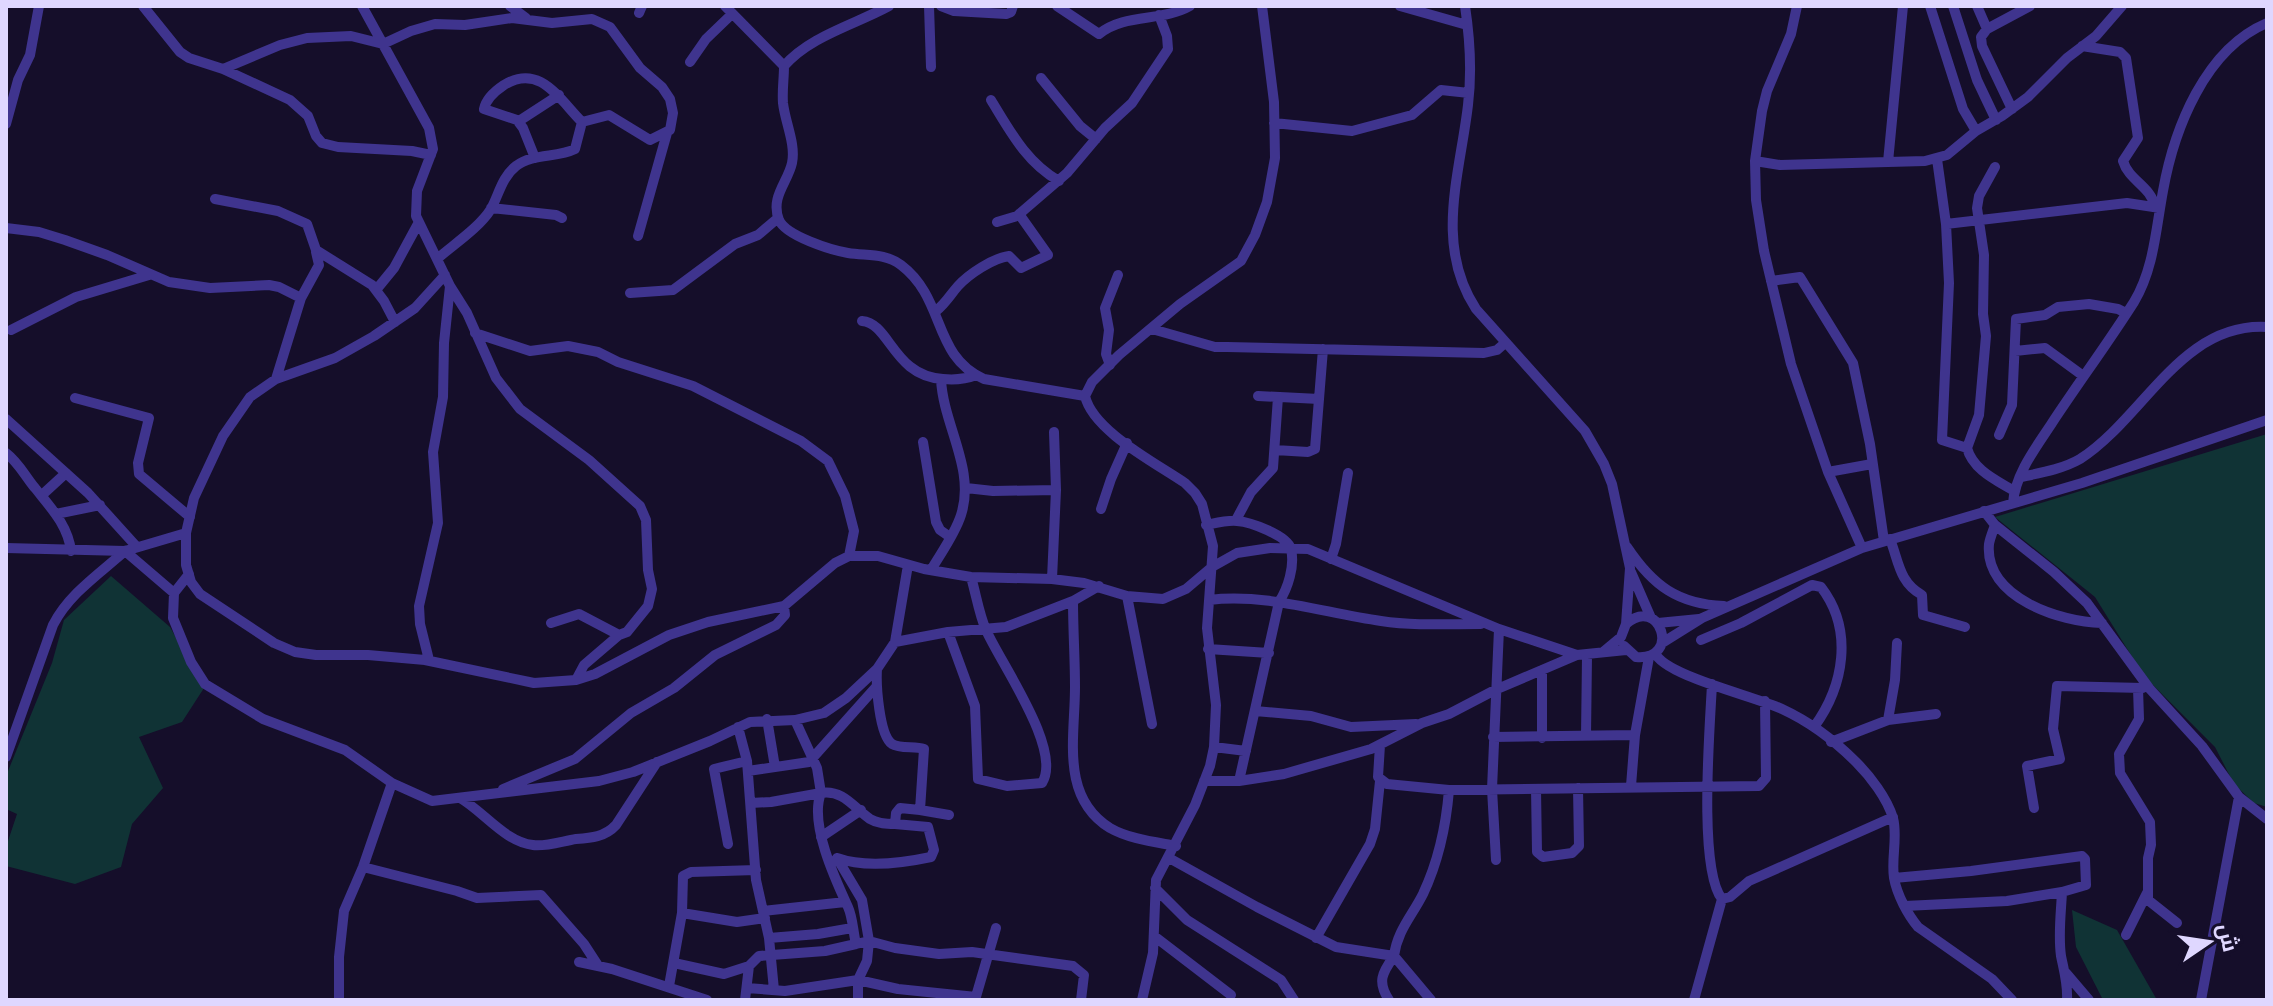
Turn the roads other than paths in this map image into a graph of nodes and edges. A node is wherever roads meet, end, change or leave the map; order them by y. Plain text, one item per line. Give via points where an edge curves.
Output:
1 (39, 6) edge
2 (143, 6) edge
3 (362, 6) edge
4 (510, 6) edge
5 (889, 6) edge
6 (929, 6) edge
7 (941, 6) edge
8 (1013, 6) edge
9 (1057, 6) edge
10 (1190, 6) edge
11 (1262, 6) edge
12 (1400, 6) edge
13 (1465, 6) edge
14 (1797, 6) edge
15 (1903, 6) edge
16 (1930, 6) edge
17 (1953, 6) edge
18 (1977, 6) edge
19 (2030, 6) edge
20 (2122, 6) edge
21 (728, 10) edge
22 (1159, 15) junction
23 (526, 18) junction
24 (2267, 23) edge
25 (1467, 25) junction
26 (1987, 29) junction
27 (383, 44) junction
28 (2082, 46) junction
29 (690, 62) dead end
30 (784, 66) junction
31 (931, 67) dead end
32 (223, 69) junction
33 (1041, 78) dead end
34 (1469, 93) junction
35 (559, 95) junction
36 (991, 100) dead end
37 (2012, 109) junction
38 (1996, 120) junction
39 (519, 121) junction
40 (582, 122) junction
41 (1274, 123) junction
42 (6, 124) edge
43 (1976, 131) junction
44 (667, 133) junction
45 (1096, 139) junction
46 (431, 155) junction
47 (535, 158) junction
48 (1937, 159) junction
49 (1755, 161) junction
50 (1888, 162) junction
51 (1995, 167) dead end
52 (1059, 181) junction
53 (215, 199) dead end
54 (491, 208) junction
55 (2158, 208) junction
56 (1019, 214) junction
57 (562, 218) dead end
58 (778, 218) junction
59 (1978, 219) junction
60 (419, 222) junction
61 (997, 222) dead end
62 (1946, 224) junction
63 (6, 228) edge
64 (638, 236) dead end
65 (316, 250) junction
66 (437, 259) junction
67 (149, 275) junction
68 (445, 275) junction
69 (1118, 275) dead end
70 (1771, 281) junction
71 (450, 286) junction
72 (376, 290) junction
73 (630, 293) dead end
74 (301, 298) junction
75 (936, 311) junction
76 (2126, 313) junction
77 (862, 321) dead end
78 (395, 322) junction
79 (2267, 327) edge
80 (1152, 329) junction
81 (11, 330) dead end
82 (475, 333) junction
83 (1505, 343) junction
84 (1323, 349) junction
85 (2015, 351) junction
86 (1110, 365) junction
87 (976, 375) junction
88 (2082, 375) junction
89 (276, 379) junction
90 (941, 379) junction
91 (1085, 396) junction
92 (1258, 396) dead end
93 (1278, 397) junction
94 (75, 398) dead end
95 (1319, 399) junction
96 (149, 418) junction
97 (6, 419) edge
98 (2267, 420) edge
99 (163, 422) dead end
100 (1054, 432) dead end
101 (1999, 435) dead end
102 (923, 442) dead end
103 (1127, 443) junction
104 (1967, 448) junction
105 (1275, 450) junction
106 (6, 453) edge
107 (1872, 464) junction
108 (1828, 472) junction
109 (66, 473) junction
110 (1348, 473) dead end
111 (2021, 477) junction
112 (966, 488) junction
113 (1056, 490) junction
114 (2014, 491) junction
115 (42, 495) junction
116 (2013, 503) junction
117 (100, 505) junction
118 (1101, 509) dead end
119 (1984, 511) junction
120 (56, 514) junction
121 (190, 517) junction
122 (1236, 520) junction
123 (1206, 525) junction
124 (1995, 525) junction
125 (186, 533) junction
126 (950, 537) junction
127 (1887, 540) junction
128 (1626, 545) junction
129 (6, 548) edge
130 (1291, 548) junction
131 (1862, 548) junction
132 (130, 549) junction
133 (71, 551) junction
134 (849, 556) junction
135 (1331, 559) junction
136 (908, 565) junction
137 (1212, 567) junction
138 (1630, 568) junction
139 (931, 570) junction
140 (189, 574) junction
141 (971, 577) junction
142 (1052, 579) junction
143 (1787, 581) junction
144 (664, 586) dead end
145 (1099, 586) junction
146 (652, 589) junction
147 (174, 593) junction
148 (1794, 594) junction
149 (1127, 596) junction
150 (1209, 600) junction
151 (1073, 601) junction
152 (1279, 602) junction
153 (784, 606) junction
154 (1730, 606) junction
155 (1702, 618) junction
156 (1654, 620) junction
157 (551, 623) dead end
158 (2102, 623) junction
159 (1487, 624) junction
160 (1626, 624) junction
161 (1965, 627) dead end
162 (985, 628) junction
163 (1499, 629) junction
164 (948, 632) junction
165 (619, 635) junction
166 (1621, 637) junction
167 (1701, 640) dead end
168 (895, 642) junction
169 (1662, 643) junction
170 (1897, 643) dead end
171 (1208, 649) junction
172 (1626, 650) junction
173 (1269, 653) junction
174 (1602, 653) junction
175 (1652, 655) junction
176 (1582, 656) junction
177 (429, 660) junction
178 (877, 669) junction
179 (1542, 670) junction
180 (576, 680) junction
181 (1712, 684) junction
182 (876, 687) junction
183 (2144, 688) junction
184 (1495, 690) junction
185 (1765, 701) junction
186 (1255, 711) junction
187 (1936, 714) dead end
188 (767, 719) junction
189 (795, 720) junction
190 (1888, 720) junction
191 (1422, 723) junction
192 (1152, 724) dead end
193 (738, 727) junction
194 (1814, 727) junction
195 (1363, 728) junction
196 (1635, 735) junction
197 (1586, 736) junction
198 (1493, 737) junction
199 (1542, 738) junction
200 (1831, 742) junction
201 (1380, 745) junction
202 (1214, 747) junction
203 (1366, 750) junction
204 (1246, 751) junction
205 (6, 757) edge
206 (812, 760) junction
207 (657, 762) junction
208 (747, 766) junction
209 (775, 767) junction
210 (1204, 781) junction
211 (1239, 781) junction
212 (1380, 781) junction
213 (392, 783) junction
214 (1631, 786) junction
215 (1707, 786) junction
216 (1578, 788) junction
217 (1492, 789) junction
218 (1536, 789) junction
219 (1449, 790) junction
220 (497, 791) junction
221 (821, 793) junction
222 (458, 797) junction
223 (2239, 797) junction
224 (751, 803) junction
225 (2034, 808) dead end
226 (861, 810) junction
227 (920, 810) junction
228 (949, 815) dead end
229 (1893, 817) junction
230 (2267, 819) edge
231 (895, 824) junction
232 (821, 837) junction
233 (728, 844) dead end
234 (1176, 846) junction
235 (832, 856) junction
236 (1169, 858) junction
237 (1496, 860) dead end
238 (363, 867) junction
239 (756, 870) junction
240 (1894, 878) junction
241 (1155, 888) junction
242 (2062, 892) junction
243 (2147, 893) junction
244 (1722, 899) junction
245 (845, 902) junction
246 (1905, 906) junction
247 (682, 913) junction
248 (764, 914) junction
249 (2177, 923) dead end
250 (852, 928) junction
251 (996, 928) dead end
252 (2126, 935) dead end
253 (1154, 936) junction
254 (769, 938) junction
255 (1316, 938) junction
256 (869, 941) junction
257 (856, 944) junction
258 (989, 954) junction
259 (772, 955) junction
260 (1394, 956) junction
261 (579, 962) dead end
262 (674, 963) junction
263 (597, 964) junction
264 (749, 966) junction
265 (2065, 971) junction
266 (858, 980) junction
267 (669, 986) junction
268 (747, 988) junction
269 (781, 994) edge
270 (1231, 995) dead end
271 (694, 998) edge
272 (976, 999) edge
273 (339, 1000) edge
274 (707, 1000) edge
275 (745, 1000) edge
276 (858, 1000) edge
277 (1081, 1000) edge
278 (1142, 1000) edge
279 (1294, 1000) edge
280 (1389, 1000) edge
281 (1431, 1000) edge
282 (1694, 1000) edge
283 (2012, 1000) edge
284 (2067, 1000) edge
285 (2089, 1000) edge
286 (2201, 1000) edge

1 - 42 street via 30,55
2 - 32 street via 180,52
3 - 27 street
4 - 23 street
5 - 30 street via 812,42
6 - 31 street
7 - 8 street via 1006,14
9 - 22 street via 1099,34
10 - 22 street
11 - 41 street
12 - 25 street
13 - 25 street
14 - 49 street via 1767,91
15 - 50 street
16 - 43 street via 1956,90
17 - 38 street
18 - 26 street
19 - 26 street
20 - 28 street
21 - 29 street
21 - 30 street
22 - 45 street via 1168,49 1132,103
23 - 27 street via 435,24
23 - 44 street via 552,23 592,19 610,27 670,99 672,122
24 - 55 street via 2238,39 2208,72 2177,136
25 - 34 street
26 - 37 street via 1982,46
27 - 32 street via 351,36 307,38
27 - 46 street via 429,128
28 - 37 street
28 - 55 street via 2120,52 2126,58 2138,132 2137,144 2123,165
30 - 58 street via 783,103 793,156 778,197
32 - 46 street via 290,100 326,144
33 - 45 street
34 - 41 street via 1437,91 1412,115 1352,131
34 - 83 street via 1452,203 1454,253 1467,294
35 - 39 street
35 - 39 street via 536,78 503,85 484,109
35 - 40 street
36 - 52 street via 1020,147
37 - 38 street
38 - 43 street
39 - 47 street
40 - 44 street via 609,115 650,140
40 - 47 street via 575,149
41 - 80 street via 1273,175 1248,251
43 - 48 street
44 - 64 street
45 - 52 street
46 - 60 street via 415,202
47 - 54 street via 514,168
48 - 50 street
48 - 62 street
49 - 50 street
49 - 70 street via 1759,224
51 - 59 street via 1979,196
52 - 56 street
53 - 65 street via 301,221 310,228
54 - 57 street
54 - 66 street
55 - 59 street via 2127,203
55 - 76 street via 2142,286
56 - 61 street
56 - 75 street via 1048,255 1021,268 1009,256 1001,257 963,282
58 - 73 street via 673,290
58 - 75 street via 797,236 898,263
59 - 62 street
59 - 104 street via 1986,336 1979,415
60 - 66 street
60 - 72 street
62 - 104 street via 1949,283 1942,440
63 - 67 street via 65,240
65 - 72 street
65 - 74 street via 319,265
66 - 68 street
67 - 74 street via 210,288 269,285
67 - 81 street via 76,297
68 - 71 street
68 - 78 street
69 - 86 street via 1105,308
70 - 107 street via 1800,277 1853,363
70 - 108 street via 1791,364
71 - 82 street
71 - 177 street via 443,397 433,452 438,523 419,606
72 - 78 street
74 - 89 street
75 - 87 street via 952,355
76 - 85 street via 2089,304 2016,319
76 - 88 street
77 - 90 street via 874,325 907,366
78 - 89 street via 335,358
79 - 111 street via 2244,327 2208,341 2174,367 2087,454
80 - 84 street via 1215,347
80 - 86 street
82 - 134 street via 530,351 568,346 598,352 693,386 801,441 828,461 845,496 854,531
82 - 146 street via 505,394 642,508
83 - 84 street via 1484,353
83 - 128 street via 1594,446 1612,484
84 - 95 street
85 - 88 street via 2045,348
85 - 101 street via 2012,405
86 - 91 street
87 - 90 street
87 - 91 street
88 - 111 street
89 - 121 street via 250,397 223,436
90 - 112 street
91 - 103 street via 1100,422
92 - 93 street
93 - 95 street
93 - 105 street
94 - 96 street
95 - 105 street via 1315,449
96 - 99 street
96 - 121 street via 139,474
97 - 109 street
98 - 116 street
100 - 113 street
102 - 126 street via 936,522
103 - 118 street
103 - 123 street via 1195,493
104 - 114 street via 1991,478
105 - 122 street via 1272,471 1251,492
106 - 115 street
107 - 108 street
107 - 127 street
108 - 131 street
109 - 115 street
109 - 117 street
110 - 135 street
111 - 114 street
112 - 113 street
112 - 126 street
113 - 142 street
114 - 116 street
115 - 120 street
116 - 119 street
117 - 120 street
117 - 132 street
119 - 124 street
119 - 127 street
120 - 133 street
121 - 125 street
122 - 123 street
122 - 130 street via 1257,525
123 - 137 street
124 - 158 street via 2078,593
124 - 158 street via 1990,557 2007,588 2050,615
125 - 132 street
125 - 140 street
126 - 139 street
127 - 131 street
127 - 161 street via 1908,587 1922,595 1923,615
128 - 138 street
128 - 154 street via 1670,593 1703,605
129 - 133 street
130 - 135 street
130 - 137 street via 1237,553
130 - 152 street via 1286,590
131 - 143 street
132 - 133 street
132 - 147 street
132 - 205 street via 61,609
134 - 136 street via 878,556
134 - 153 street
135 - 159 street
136 - 139 street
136 - 168 street
137 - 149 street via 1186,589 1163,599
137 - 150 street
138 - 156 street
138 - 160 street
139 - 141 street
140 - 147 street
140 - 177 street via 214,605 295,652
141 - 142 street
141 - 162 street
142 - 145 street
143 - 148 street
143 - 154 street
144 - 146 street
145 - 149 street
145 - 151 street
146 - 165 street via 643,615
147 - 213 street via 173,618 205,684 263,719 345,750
148 - 167 street
148 - 194 street via 1812,585 1821,587 1843,634 1835,689
149 - 192 street
150 - 152 street
150 - 171 street
151 - 162 street via 1006,627
151 - 234 street via 1072,739 1079,793 1112,829
152 - 159 street via 1395,623
152 - 173 street
153 - 180 street via 669,635
153 - 220 street via 785,615 776,625 715,655 575,759
154 - 155 street
155 - 156 street
155 - 169 street
156 - 160 street via 1637,617
156 - 169 street
157 - 165 street via 579,614
158 - 183 street
159 - 163 street
160 - 166 street
162 - 164 street
162 - 164 street via 1043,743 1047,774 1042,783 1007,786 978,779 975,706
163 - 176 street
163 - 184 street
164 - 168 street
165 - 180 street via 584,665
166 - 172 street
166 - 174 street
168 - 178 street
169 - 175 street
170 - 190 street
171 - 173 street
171 - 202 street via 1216,705
172 - 174 street
172 - 175 street via 1636,657
173 - 186 street
174 - 176 street
175 - 181 street via 1665,666
175 - 196 street
176 - 179 street
176 - 197 street
177 - 180 street via 534,683
178 - 182 street
178 - 189 street via 835,707
179 - 184 street
179 - 199 street
181 - 185 street
181 - 215 street
182 - 206 street
182 - 227 street via 889,742 924,749
183 - 223 street via 2202,746
183 - 225 street via 2057,686 2053,729 2060,759 2027,766
183 - 243 street via 2139,719 2119,754 2119,764 2150,822
184 - 191 street
184 - 198 street
185 - 194 street
185 - 215 street via 1765,782
186 - 195 street
186 - 204 street
187 - 190 street
188 - 189 street
188 - 193 street
188 - 209 street
189 - 206 street
190 - 200 street
191 - 195 street
191 - 201 street
193 - 207 street
193 - 208 street
194 - 200 street
195 - 203 street
196 - 197 street
196 - 214 street
197 - 199 street
198 - 199 street
198 - 217 street
200 - 229 street via 1856,762
201 - 203 street
201 - 212 street
202 - 204 street
202 - 210 street
203 - 211 street via 1314,767
204 - 211 street
206 - 209 street
206 - 221 street
207 - 220 street via 599,781
207 - 222 street via 616,825 595,837 534,846
208 - 209 street
208 - 224 street
208 - 233 street via 714,769
210 - 211 street
210 - 234 street
212 - 219 street
212 - 255 street via 1370,844
213 - 222 street via 432,801
213 - 238 street
214 - 215 street
214 - 216 street
215 - 244 street via 1712,870
216 - 218 street
216 - 218 street via 1579,846 1572,853 1543,857 1537,852
217 - 218 street
217 - 219 street
217 - 237 street
219 - 260 street via 1439,856 1400,931
220 - 222 street
221 - 224 street
221 - 226 street
221 - 232 street
223 - 230 street
223 - 286 street
224 - 239 street
226 - 231 street via 875,822
226 - 232 street
227 - 228 street
227 - 231 street via 900,808
229 - 240 street
229 - 244 street via 1749,881
231 - 235 street via 928,827 933,856 891,863
232 - 235 street
234 - 236 street
235 - 245 street
235 - 256 street via 862,900
236 - 241 street
236 - 255 street
238 - 263 street via 477,898 541,895
238 - 273 street via 341,928
239 - 247 street via 686,873
239 - 248 street
240 - 242 street via 2082,856 2086,885
240 - 246 street
241 - 253 street
241 - 279 street via 1187,920 1281,980
242 - 246 street via 2007,901
242 - 265 street
243 - 249 street via 2148,900
243 - 252 street
244 - 282 street
245 - 248 street
245 - 250 street
246 - 283 street via 1918,927 1992,979
247 - 248 street via 737,922
247 - 262 street
248 - 254 street
250 - 254 street
250 - 257 street
251 - 258 street
253 - 270 street
253 - 278 street
254 - 259 street
255 - 260 street via 1336,947
256 - 257 street
256 - 258 street via 939,954
256 - 266 street
257 - 259 street
258 - 272 street
258 - 277 street via 1079,968 1084,978
259 - 264 street via 759,956
259 - 269 street
260 - 280 street via 1381,975
260 - 281 street
261 - 263 street
262 - 264 street via 720,974
262 - 267 street
263 - 267 street
264 - 268 street
265 - 284 street
265 - 285 street
266 - 269 street
266 - 272 street
266 - 276 street
267 - 271 street
268 - 269 street
268 - 275 street
271 - 274 street

